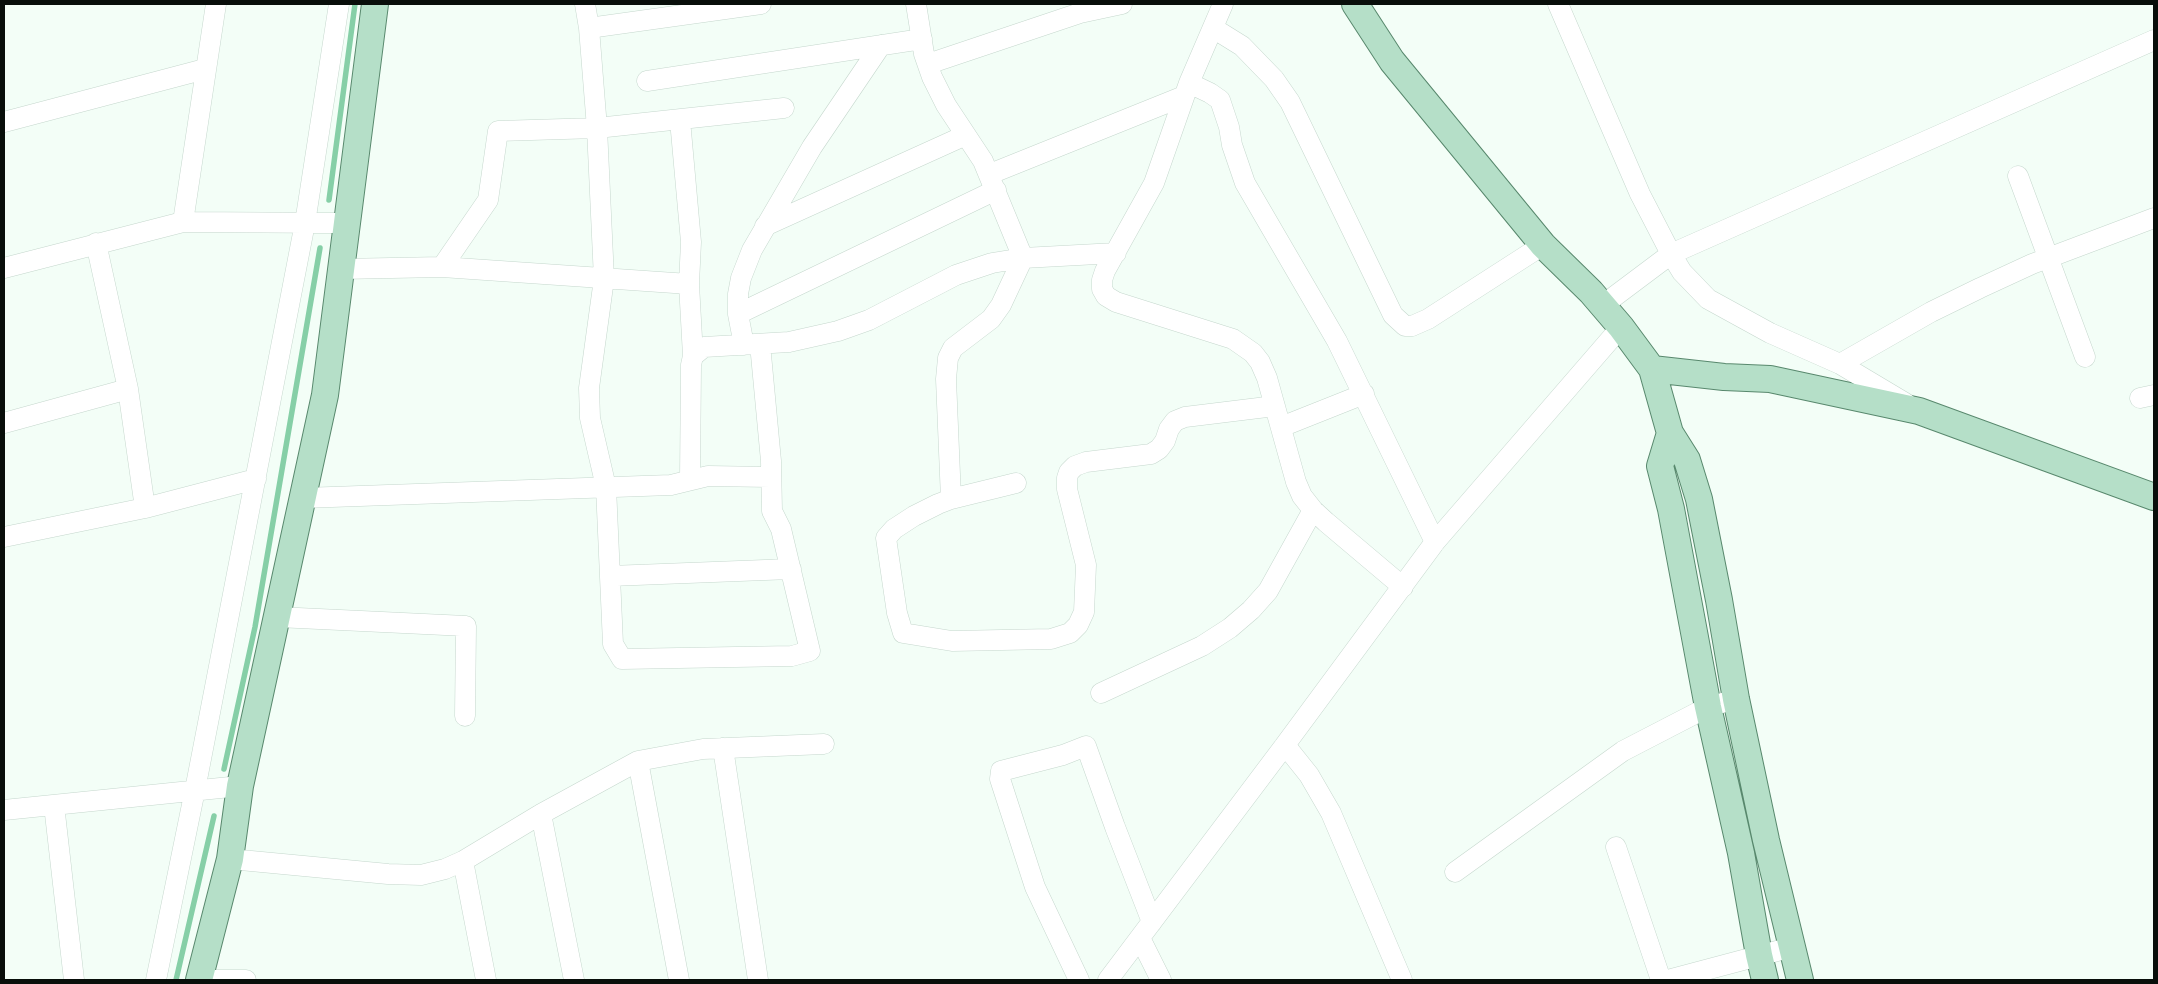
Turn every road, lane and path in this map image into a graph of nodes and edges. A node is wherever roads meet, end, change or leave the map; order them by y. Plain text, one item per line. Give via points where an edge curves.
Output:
1 (216, 4) edge
2 (339, 4) edge
3 (375, 4) edge
4 (586, 4) edge
5 (758, 4) edge
6 (916, 4) edge
7 (1122, 4) edge
8 (1224, 4) edge
9 (1355, 4) edge
10 (1558, 4) edge
11 (1079, 8) edge
12 (650, 12) edge
13 (589, 28) junction
14 (1213, 28) junction
15 (922, 39) junction
16 (880, 45) junction
17 (2153, 45) edge
18 (928, 64) junction
19 (205, 69) junction
20 (647, 81) dead end
21 (1186, 89) junction
22 (784, 108) dead end
23 (680, 120) junction
24 (4, 122) edge
25 (597, 128) junction
26 (966, 135) junction
27 (2018, 176) dead end
28 (993, 182) junction
29 (2154, 218) edge
30 (183, 222) junction
31 (305, 223) junction
32 (346, 223) junction
33 (765, 226) junction
34 (96, 243) junction
35 (1544, 245) junction
36 (1116, 253) junction
37 (1671, 254) junction
38 (1023, 258) junction
39 (2049, 258) junction
40 (442, 267) junction
41 (4, 268) edge
42 (340, 269) junction
43 (604, 279) junction
44 (689, 284) junction
45 (1603, 305) junction
46 (738, 314) junction
47 (1621, 327) junction
48 (752, 344) junction
49 (694, 356) junction
50 (2085, 356) dead end
51 (1840, 364) junction
52 (1652, 369) junction
53 (128, 389) junction
54 (1364, 394) junction
55 (1275, 406) junction
56 (1919, 411) junction
57 (4, 423) edge
58 (1281, 427) junction
59 (1670, 433) junction
60 (770, 477) junction
61 (256, 479) junction
62 (690, 480) junction
63 (1016, 483) dead end
64 (606, 487) junction
65 (2154, 496) edge
66 (303, 498) junction
67 (951, 499) junction
68 (145, 508) junction
69 (1313, 510) junction
70 (4, 537) edge
71 (1435, 542) junction
72 (791, 568) junction
73 (610, 576) junction
74 (1403, 586) junction
75 (277, 616) junction
76 (1100, 692) dead end
77 (1736, 699) junction
78 (1708, 706) junction
79 (465, 716) dead end
80 (824, 744) dead end
81 (1286, 746) junction
82 (723, 748) junction
83 (638, 761) junction
84 (240, 786) junction
85 (195, 790) junction
86 (54, 805) junction
87 (4, 810) edge
88 (541, 814) junction
89 (1616, 847) dead end
90 (230, 860) junction
91 (463, 861) junction
92 (1455, 872) dead end
93 (1146, 930) junction
94 (1792, 947) junction
95 (1758, 955) junction
96 (74, 980) edge
97 (156, 980) edge
98 (199, 980) edge
99 (246, 980) edge
100 (486, 980) edge
101 (574, 980) edge
102 (679, 980) edge
103 (758, 980) edge
104 (1079, 980) edge
105 (1108, 980) edge
106 (1160, 980) edge
107 (1402, 980) edge
108 (1661, 980) edge
109 (1668, 980) edge
110 (1766, 980) edge
111 (1800, 980) edge

1 - 19 street
2 - 31 street
3 - 32 main road
4 - 13 street
5 - 12 street
6 - 15 street
7 - 11 street
8 - 14 street
9 - 35 main road via 1392,61
10 - 37 street via 1640,194
11 - 18 street
12 - 13 street
13 - 25 street
14 - 21 street
14 - 35 street via 1242,46 1274,79 1290,102 1393,315 1405,326 1428,319
15 - 16 street
15 - 18 street
16 - 20 street
16 - 33 street via 812,147
17 - 37 street
18 - 26 street via 946,105
19 - 24 street
19 - 30 street
21 - 28 street
21 - 36 street via 1154,183
21 - 54 street via 1210,92 1220,100 1245,182
22 - 23 street
23 - 25 street
23 - 44 street via 691,242
25 - 40 street via 498,131 488,200
25 - 43 street
26 - 28 street
26 - 33 street
27 - 39 street
28 - 38 street
28 - 46 street
29 - 39 street
30 - 31 street
30 - 34 street
31 - 32 street
31 - 61 street
32 - 42 main road
33 - 46 street via 741,278
34 - 41 street
34 - 53 street
35 - 45 main road
36 - 38 street
36 - 55 street via 1102,280 1106,296 1246,346 1260,362
37 - 45 street
37 - 51 street via 1682,272 1708,299 1770,333
38 - 48 street via 992,263 956,276 869,320 838,331 789,342
38 - 67 street via 991,319 953,348 948,358
39 - 50 street
39 - 51 street via 1931,312
40 - 42 street
40 - 43 street
42 - 66 main road via 325,395
43 - 44 street
43 - 64 street via 589,388 590,418
44 - 49 street
45 - 47 main road
46 - 48 street
47 - 52 main road
47 - 71 street
48 - 49 street via 704,347
48 - 60 street via 771,462
49 - 62 street via 691,365
51 - 56 street
52 - 56 main road via 1770,379
52 - 59 main road
53 - 57 street
53 - 68 street
54 - 58 street
54 - 71 street
55 - 58 street
55 - 67 street via 1185,417 1175,421 1165,441 1151,454 1086,462 1069,472 1067,489 1086,565 1084,612 1070,633 1051,639 952,641 903,633 886,538 914,516
56 - 65 main road
58 - 69 street via 1296,482
59 - 77 main road via 1687,460 1699,499
59 - 78 main road via 1660,466 1675,527
60 - 62 street via 708,476
60 - 72 street via 772,510 781,529
61 - 68 street
61 - 85 street
62 - 64 street via 671,485
63 - 67 street
64 - 66 street
64 - 73 street
66 - 75 main road
68 - 70 street
69 - 74 street
69 - 76 street via 1268,591 1252,610 1202,646
71 - 74 street
72 - 73 street
72 - 73 street via 810,651 792,656 622,659 614,644
74 - 81 street
75 - 79 street via 466,626
75 - 84 main road
77 - 78 street
77 - 94 main road
78 - 92 street via 1623,751
78 - 95 main road via 1741,853
80 - 82 street
81 - 93 street
81 - 107 street via 1309,775 1331,813
82 - 83 street
82 - 103 street
83 - 88 street
83 - 102 street
84 - 85 street
84 - 90 main road
85 - 86 street
85 - 97 street
86 - 87 street
86 - 96 street
88 - 91 street
88 - 101 street
89 - 108 street
90 - 91 street via 421,875
90 - 98 main road
91 - 100 street
93 - 104 street via 1086,746 1001,771 1000,779 1035,887
93 - 105 street
93 - 106 street
94 - 95 street
94 - 111 main road
95 - 109 street
95 - 110 main road
98 - 99 street

